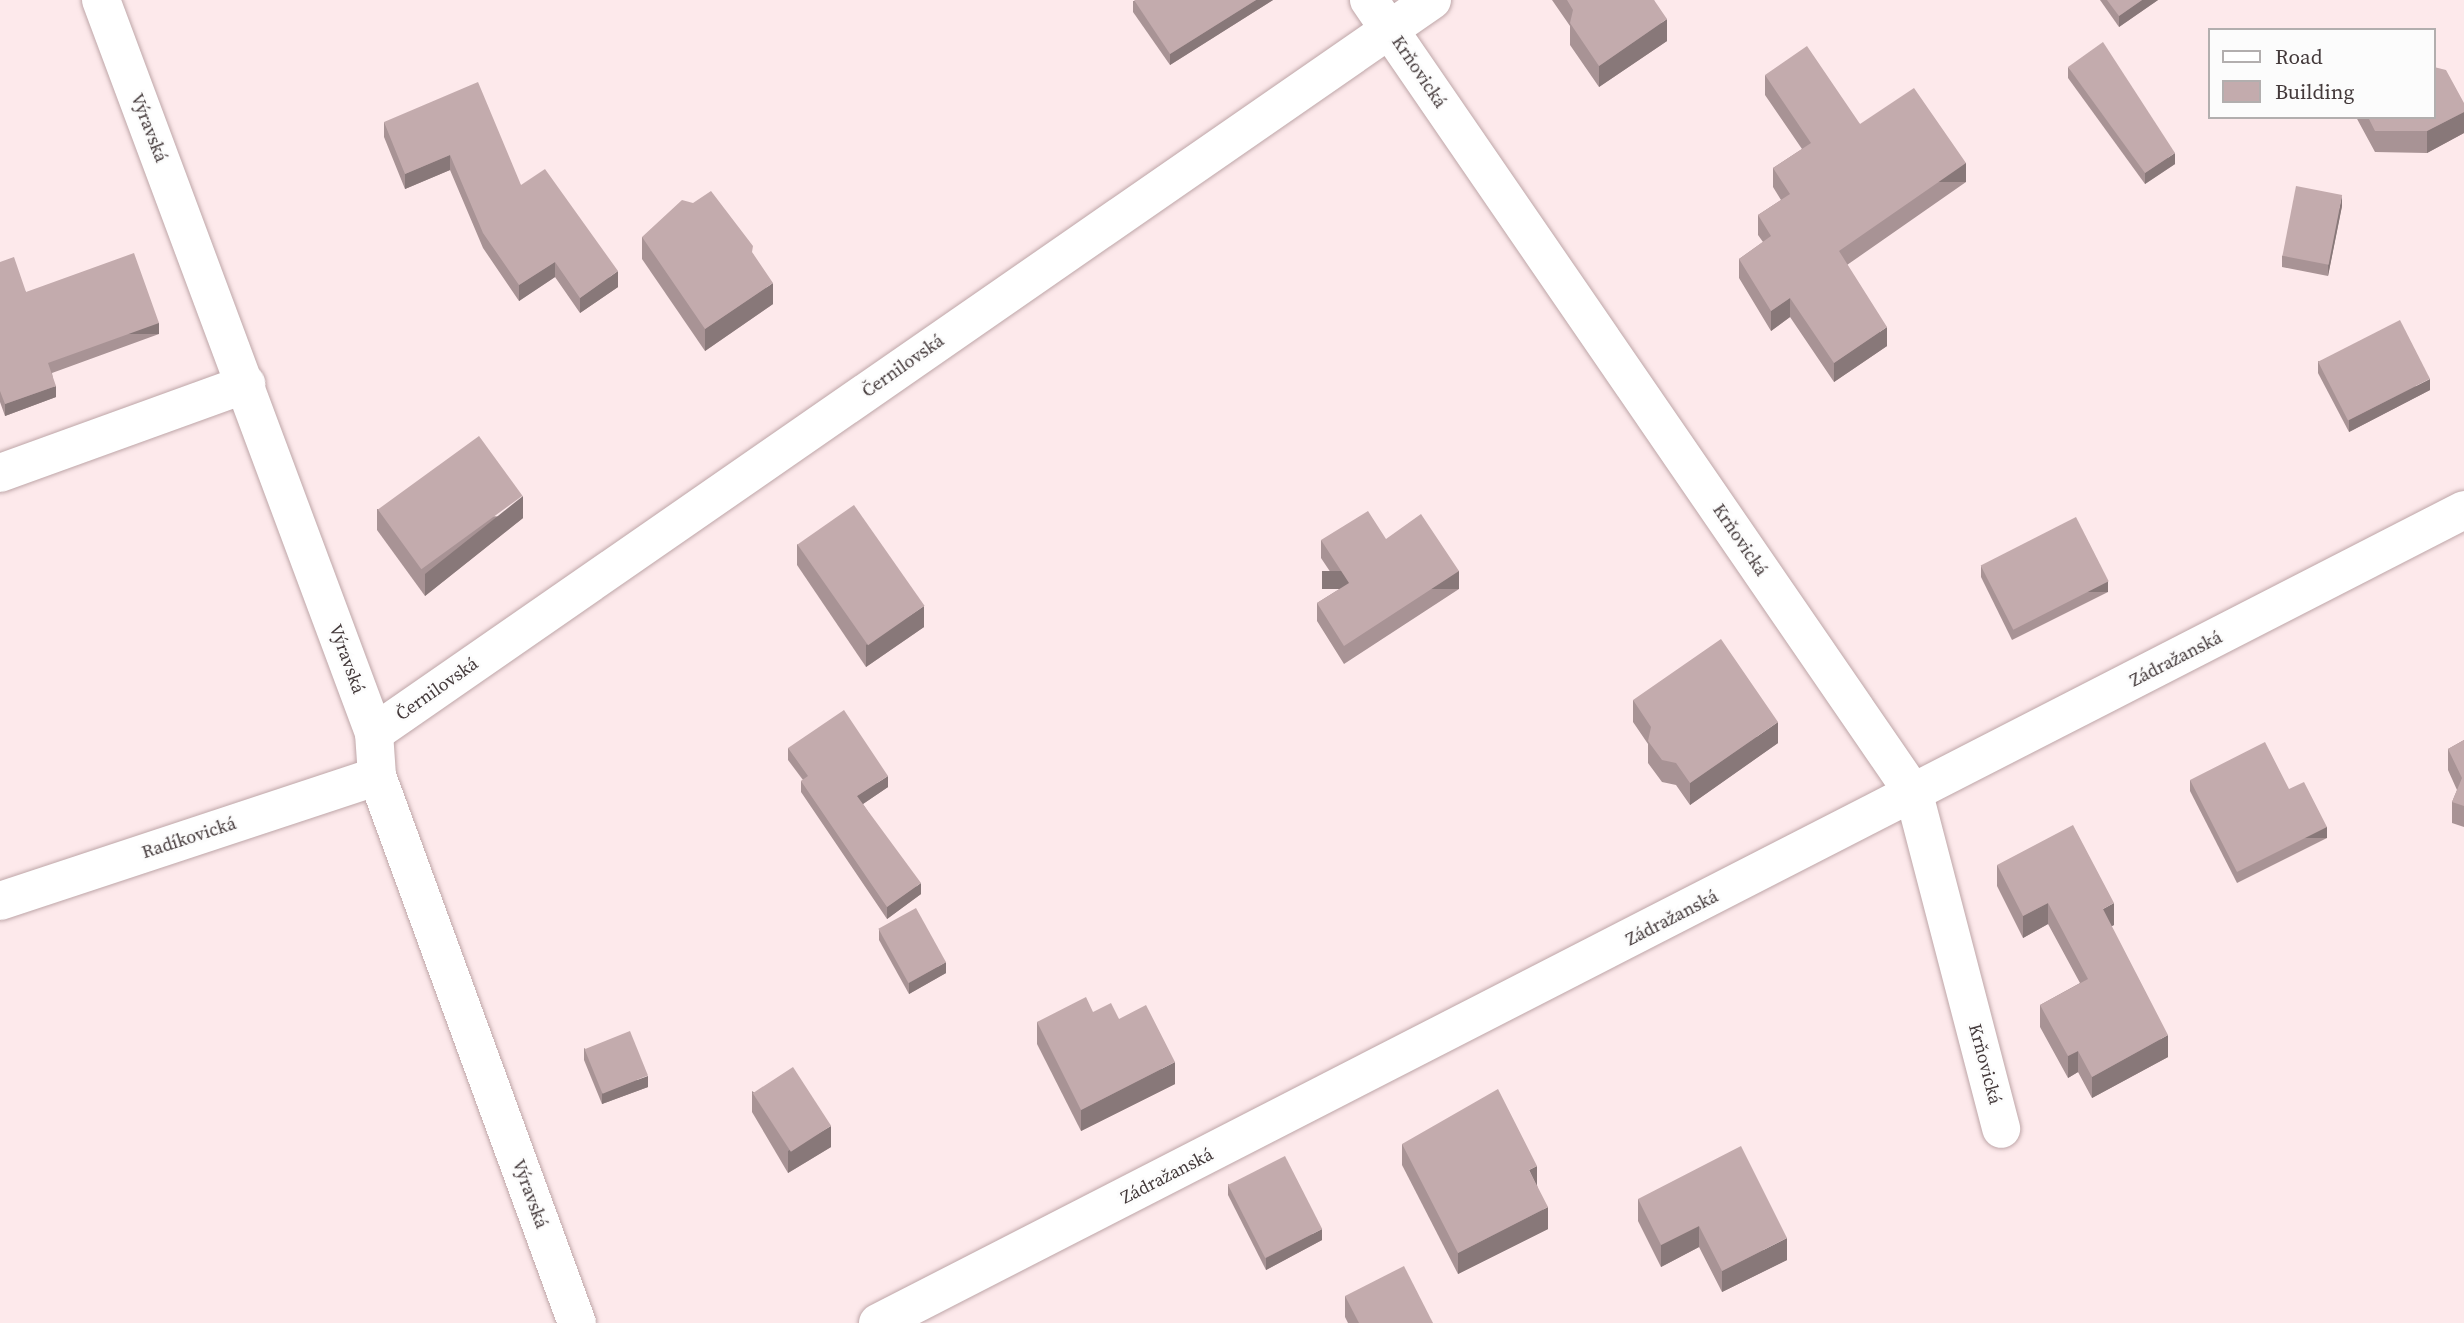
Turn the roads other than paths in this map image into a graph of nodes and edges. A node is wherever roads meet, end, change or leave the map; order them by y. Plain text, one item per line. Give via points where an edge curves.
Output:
1 (101, 0) edge
2 (1433, 0) edge
3 (1379, 15) edge
4 (246, 384) junction
5 (0, 472) edge
6 (2464, 510) edge
7 (374, 733) junction
8 (377, 776) junction
9 (1914, 794) junction
10 (0, 901) edge
11 (2001, 1129) dead end
12 (577, 1323) edge
13 (878, 1323) edge

1 - 4 street, Výravská
2 - 3 street, Černilovská
3 - 7 street, Černilovská
3 - 9 street, Krňovická
4 - 5 street
4 - 7 street, Výravská
6 - 9 street, Zádražanská
7 - 8 street, Výravská
8 - 10 street, Radíkovická
8 - 12 street, Výravská
9 - 11 street, Krňovická
9 - 13 street, Zádražanská

